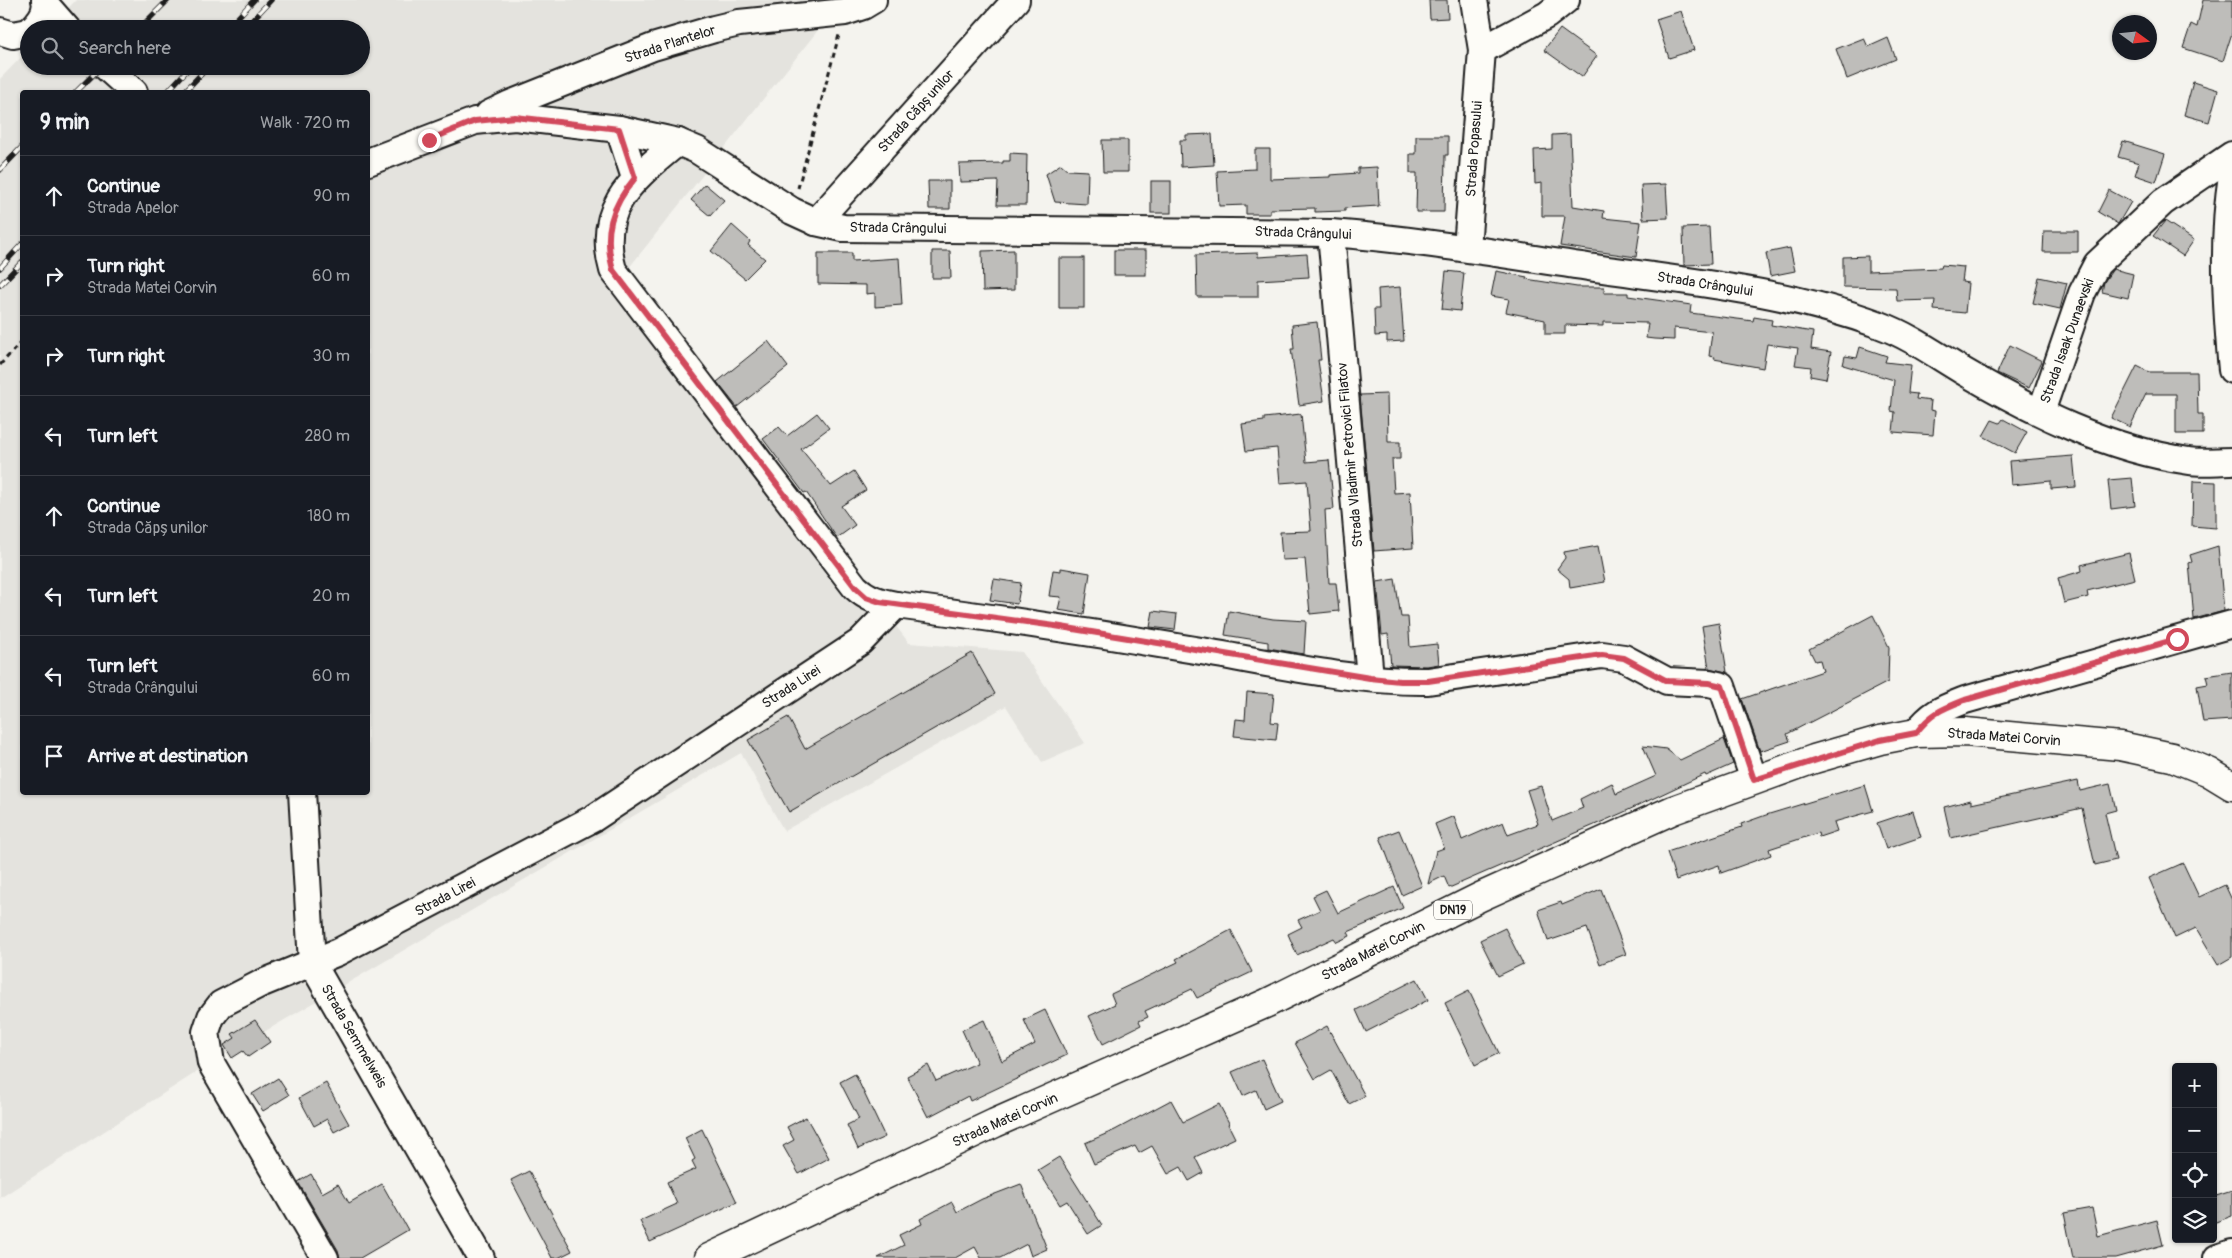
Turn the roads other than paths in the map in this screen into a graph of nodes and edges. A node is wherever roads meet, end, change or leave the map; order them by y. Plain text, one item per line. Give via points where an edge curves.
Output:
1 (873, 0) edge
2 (1016, 0) edge
3 (1474, 0) edge
4 (1566, 0) edge
5 (46, 3) edge
6 (41, 20) edge
7 (60, 20) edge
8 (1482, 50) junction
9 (115, 75) edge
10 (132, 90) edge
11 (475, 121) junction
12 (619, 129) junction
13 (678, 142) junction
14 (2232, 154) edge
15 (370, 161) edge
16 (2232, 175) edge
17 (635, 178) junction
18 (816, 222) junction
19 (1331, 232) junction
20 (1467, 248) junction
21 (2232, 370) edge
22 (2041, 412) junction
23 (2232, 461) edge
24 (896, 605) junction
25 (2232, 624) edge
26 (1370, 678) junction
27 (1916, 733) junction
28 (1754, 780) junction
29 (2232, 786) edge
30 (302, 795) edge
31 (312, 963) junction
32 (2232, 1253) edge
33 (326, 1258) edge
34 (481, 1258) edge
35 (708, 1258) edge
36 (2216, 1258) edge

1 - 11 street, Strada Plantelor via 845,12 739,24 644,50
2 - 18 street, Strada Căpșunilor
3 - 8 street, Strada Popasului
4 - 8 street via 1548,16
5 - 6 street
5 - 7 street
8 - 20 street, Strada Popasului
9 - 10 street
11 - 12 street, Strada Crângului via 515,117
11 - 15 street, Strada Crângului
12 - 13 street, Strada Crângului
12 - 17 street
13 - 17 street
13 - 18 street, Strada Crângului via 722,164 792,211
14 - 22 street, Strada Isaak Dunaevski via 2162,202 2096,264 2082,293
16 - 21 street via 2227,242 2227,323
17 - 24 street via 623,192 610,220 608,247 613,270 855,587 866,597
18 - 19 street, Strada Crângului via 843,228
19 - 20 street, Strada Crângului
19 - 26 street, Strada Vladimir Petrovici Filatov
20 - 22 street, Strada Crângului via 1717,285 1838,312 1881,325 1914,341
22 - 23 street, Strada Crângului via 2086,434 2134,450 2191,461
24 - 26 street via 1055,626
24 - 31 street, Strada Lirei via 860,642 594,818
25 - 27 street via 1965,700 1936,712
26 - 28 street via 1428,681 1602,655 1624,658 1667,681 1722,686
27 - 28 main road, Strada Matei Corvin / DN19 via 1880,740
27 - 29 main road, Strada Matei Corvin / DN19 via 1965,732 2120,746 2172,758 2209,772
28 - 35 main road, Strada Matei Corvin / DN19 via 1673,810 1489,893 1267,1003 995,1123
30 - 31 street, Strada Semmelweis
31 - 33 street, Strada Lirei via 221,1004 211,1017 206,1032 210,1063
31 - 34 street, Strada Semmelweis
32 - 36 street

